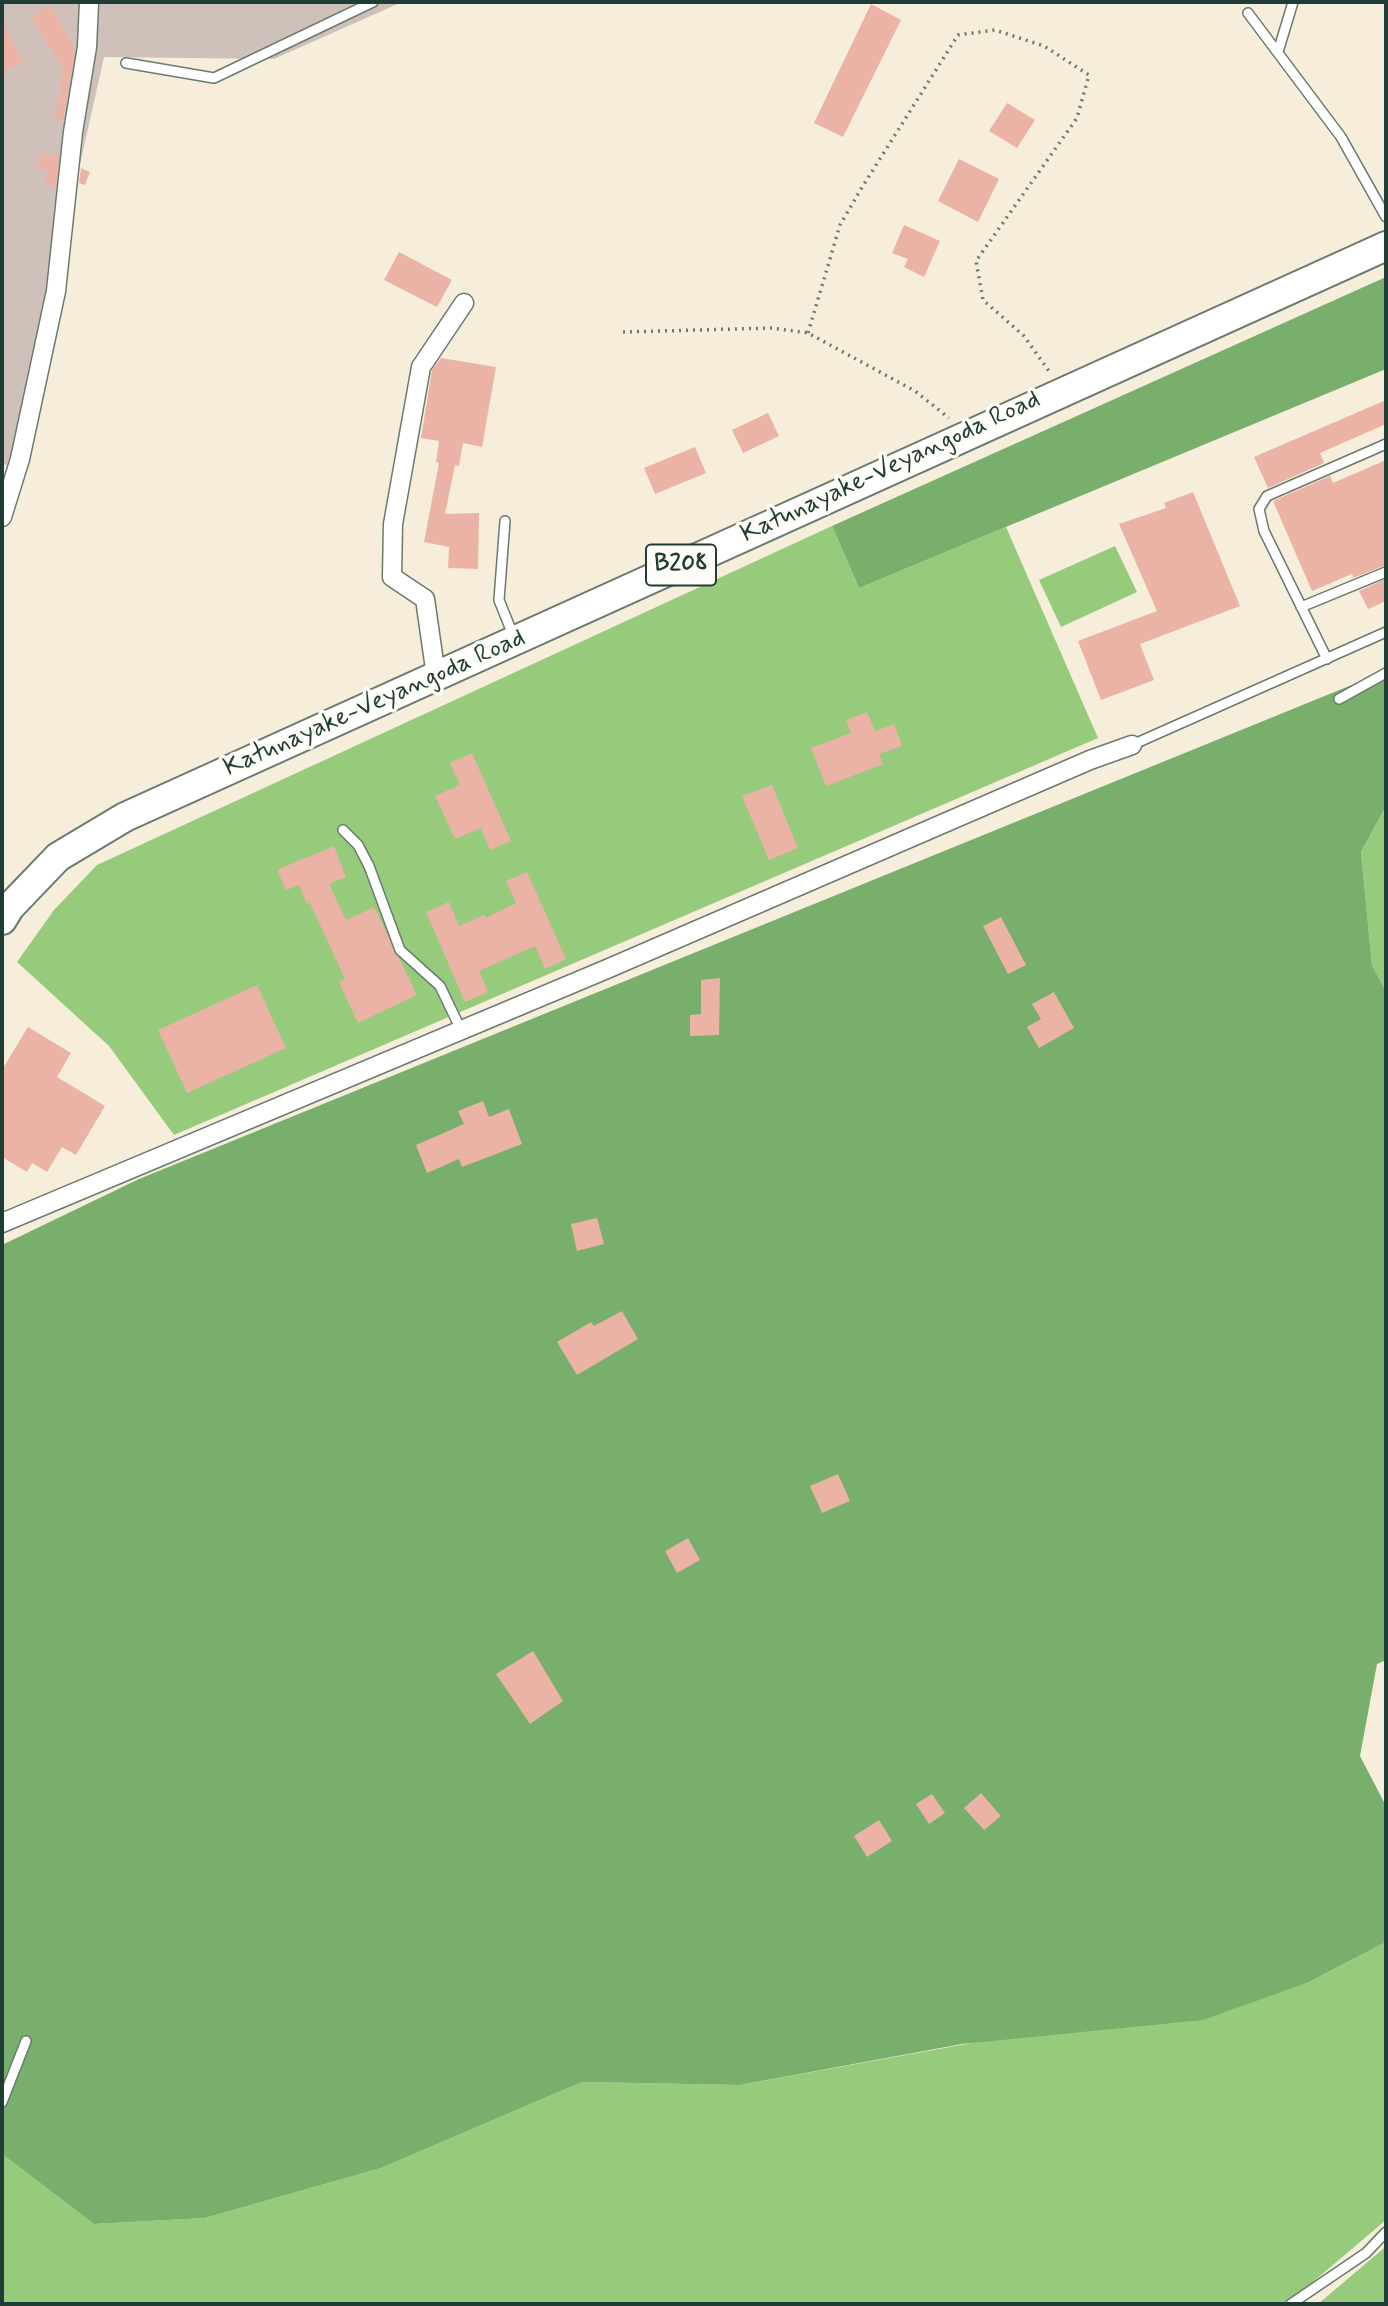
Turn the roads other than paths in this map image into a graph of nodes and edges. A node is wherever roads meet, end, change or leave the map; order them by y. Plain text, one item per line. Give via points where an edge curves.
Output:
1 (89, 2) edge
2 (373, 2) edge
3 (1293, 2) edge
4 (1248, 13) dead end
5 (1278, 52) junction
6 (126, 63) dead end
7 (1386, 217) edge
8 (1386, 246) edge
9 (464, 303) dead end
10 (1386, 444) edge
11 (2, 517) edge
12 (505, 521) dead end
13 (1386, 572) edge
14 (1301, 607) junction
15 (1386, 632) edge
16 (515, 640) junction
17 (1326, 659) junction
18 (1386, 673) edge
19 (436, 676) junction
20 (1339, 698) dead end
21 (1132, 745) joint
22 (343, 830) dead end
23 (2, 920) edge
24 (461, 1030) junction
25 (2, 1223) edge
26 (26, 2041) dead end
27 (2, 2102) edge
28 (1386, 2232) edge
29 (1291, 2304) edge

1 - 11 street via 55,290 20,459
2 - 6 lane via 214,78
3 - 5 lane
4 - 5 lane
5 - 7 lane via 1341,136
8 - 16 main road, Katunayake-Veyangoda Road / B208
9 - 19 street via 421,367 393,524 392,577 425,599
10 - 14 lane via 1267,496 1261,503 1258,514 1264,531
12 - 16 lane via 499,600
13 - 14 lane
14 - 17 lane
15 - 17 lane
16 - 19 main road, Katunayake-Veyangoda Road / B208
17 - 21 lane
18 - 20 lane
19 - 23 main road, Katunayake-Veyangoda Road / B208 via 125,817 58,857
21 - 24 street
22 - 24 lane via 369,866 400,950 440,986
24 - 25 street
26 - 27 lane
28 - 29 lane via 1366,2253

